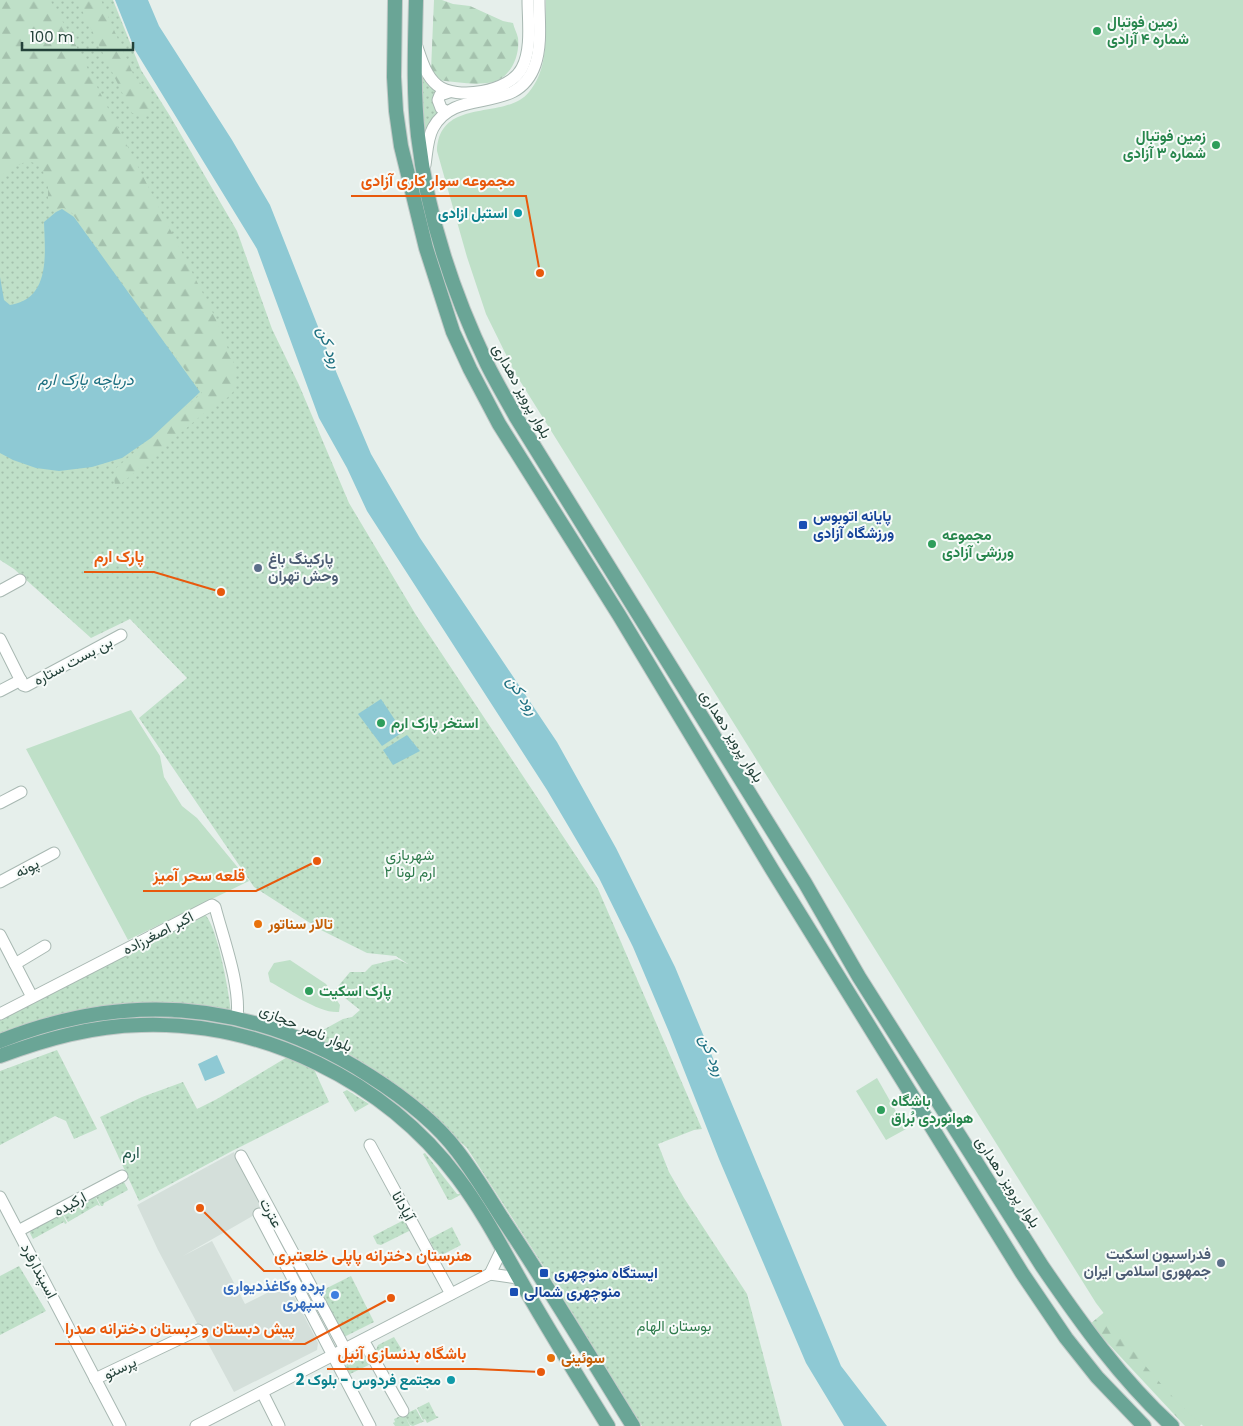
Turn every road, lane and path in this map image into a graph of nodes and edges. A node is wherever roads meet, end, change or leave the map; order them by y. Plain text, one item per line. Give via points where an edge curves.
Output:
1 (394, 0) edge
2 (416, 0) edge
3 (528, 0) edge
4 (539, 0) edge
5 (415, 40) junction
6 (449, 92) junction
7 (464, 98) junction
8 (446, 112) junction
9 (424, 174) junction
10 (20, 580) dead end
11 (0, 591) edge
12 (121, 635) dead end
13 (0, 639) edge
14 (23, 683) junction
15 (0, 691) edge
16 (21, 792) dead end
17 (0, 803) edge
18 (54, 854) dead end
19 (0, 882) edge
20 (0, 935) edge
21 (45, 946) dead end
22 (3, 948) edge
23 (15, 964) junction
24 (32, 997) junction
25 (0, 1014) edge
26 (237, 1018) junction
27 (0, 1041) edge
28 (0, 1056) edge
29 (370, 1145) dead end
30 (241, 1156) dead end
31 (122, 1176) dead end
32 (0, 1198) edge
33 (259, 1214) dead end
34 (18, 1231) junction
35 (503, 1247) junction
36 (490, 1274) junction
37 (518, 1278) junction
38 (452, 1294) junction
39 (198, 1330) dead end
40 (363, 1340) junction
41 (345, 1349) junction
42 (332, 1356) junction
43 (96, 1379) junction
44 (262, 1392) junction
45 (403, 1410) dead end
46 (120, 1426) edge
47 (196, 1426) edge
48 (280, 1426) edge
49 (370, 1426) edge
50 (608, 1426) edge
51 (633, 1426) edge
52 (1144, 1426) edge
53 (1172, 1426) edge

1 - 52 main road via 394,77 401,146 426,248 453,332 470,369 499,424 1017,1265 1066,1338 1097,1377
2 - 5 main road, بلوار پرویز دهداری
3 - 7 street via 527,56 519,73 497,88
4 - 7 street via 537,58 528,79 508,95 494,99
5 - 6 street via 428,74
5 - 9 main road, بلوار پرویز دهداری via 415,103
6 - 7 street
6 - 8 street via 440,95 438,100
7 - 8 street
8 - 9 street via 431,132
9 - 53 main road, بلوار پرویز دهداری via 453,280 487,364 516,417 805,883 859,977 1042,1266 1128,1381
10 - 11 street
12 - 14 street, بن بست ستاره
13 - 14 street
14 - 15 street, بن بست ستاره
16 - 17 street
18 - 19 street, پونه
20 - 22 street
21 - 23 street
22 - 23 street
23 - 24 street
24 - 25 street, اکبر اصغرزاده
24 - 26 street, اکبر اصغرزاده via 213,906 235,990
26 - 27 main road, بلوار ناصر حجازی via 180,1010 121,1010 53,1023
26 - 51 main road, بلوار ناصر حجازی via 301,1040 348,1062 406,1101 435,1127 458,1151 511,1231
28 - 35 main road, بلوار ناصر حجازی via 72,1033 141,1025 220,1031 288,1050 369,1092 418,1134 458,1178
29 - 38 street, آپادانا
30 - 41 street, عترت
31 - 34 street, ارکیده
32 - 34 street, اسپندارفرد
33 - 42 street
34 - 43 street, اسپندارفرد
35 - 36 street
35 - 37 main road, بلوار ناصر حجازی
36 - 37 street
36 - 38 street
37 - 50 main road, بلوار ناصر حجازی
38 - 40 street
39 - 43 street, پرستو
40 - 41 street
40 - 45 street
41 - 42 street
42 - 44 street
42 - 49 street
43 - 46 street, اسپندارفرد
44 - 47 street
44 - 48 street

